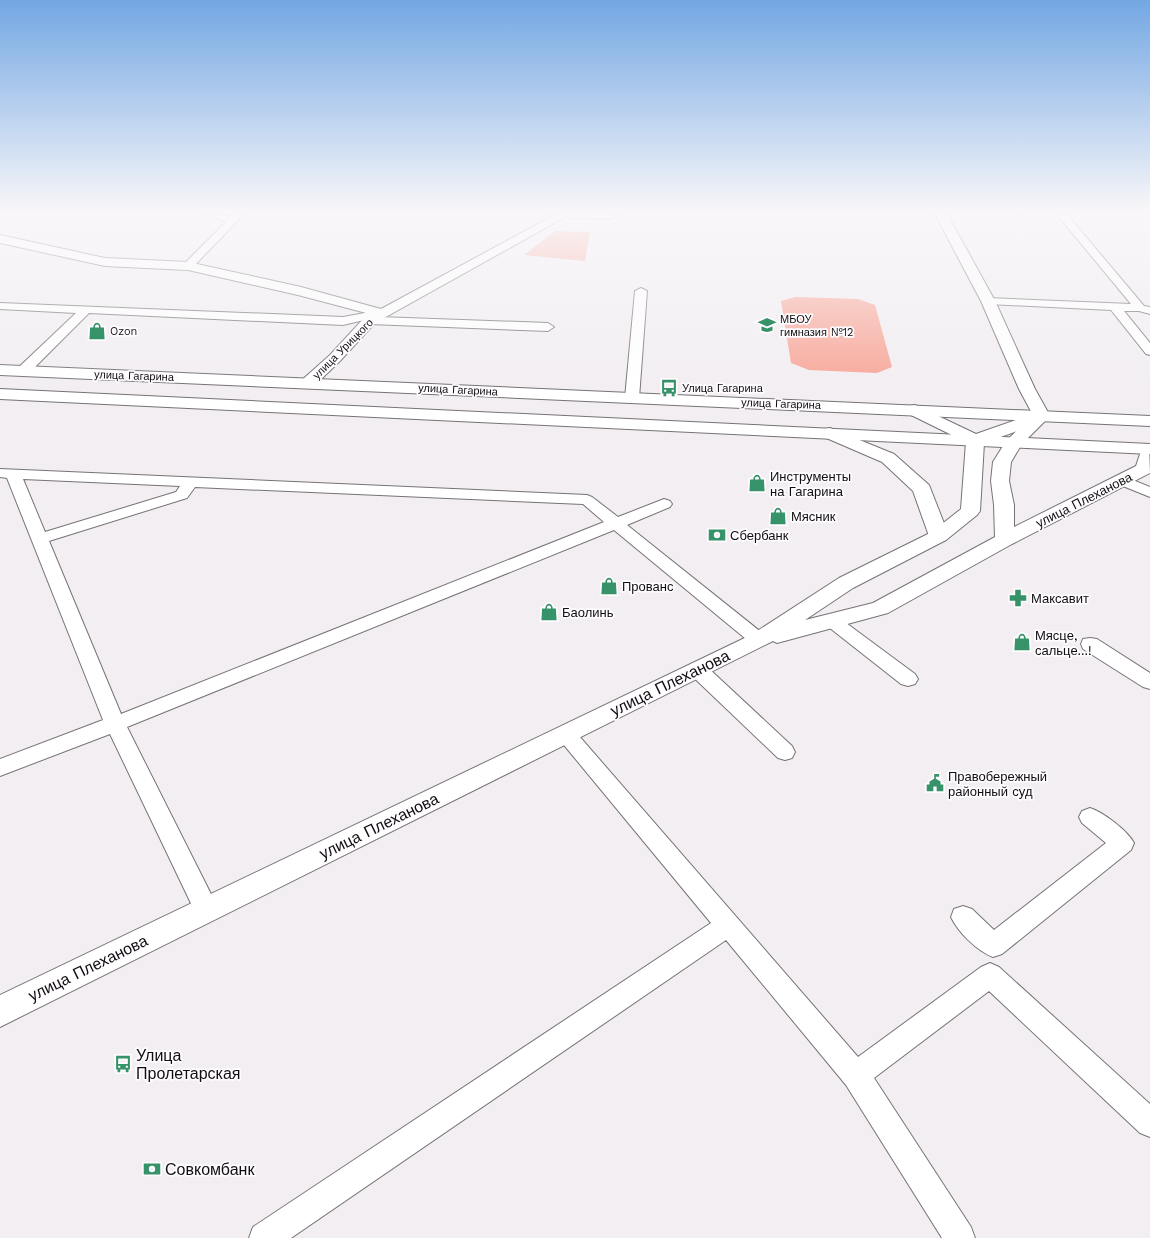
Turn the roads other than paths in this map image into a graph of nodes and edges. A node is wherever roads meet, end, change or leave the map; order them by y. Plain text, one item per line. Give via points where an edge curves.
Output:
1 (204, 270) edge
2 (461, 270) edge
3 (971, 270) edge
4 (1111, 270) edge
5 (641, 291) dead end
6 (988, 301) junction
7 (0, 306) edge
8 (1114, 306) junction
9 (1145, 309) edge
10 (86, 310) junction
11 (376, 316) junction
12 (548, 327) dead end
13 (1150, 351) edge
14 (0, 370) edge
15 (23, 371) junction
16 (308, 383) junction
17 (0, 394) edge
18 (632, 398) junction
19 (268, 407) junction
20 (916, 410) junction
21 (1042, 416) junction
22 (1150, 421) edge
23 (830, 433) junction
24 (975, 440) junction
25 (1014, 442) junction
26 (1149, 449) edge
27 (6, 473) edge
28 (1000, 481) junction
29 (1123, 481) junction
30 (190, 482) junction
31 (1150, 492) edge
32 (664, 504) dead end
33 (616, 523) junction
34 (939, 536) junction
35 (39, 539) junction
36 (1005, 540) junction
37 (832, 621) junction
38 (759, 640) junction
39 (1090, 644) dead end
40 (698, 670) junction
41 (908, 679) dead end
42 (1150, 682) edge
43 (115, 724) junction
44 (566, 734) junction
45 (785, 752) dead end
46 (0, 768) edge
47 (1090, 817) dead end
48 (207, 910) junction
49 (963, 917) dead end
50 (728, 926) junction
51 (0, 1011) edge
52 (856, 1075) junction
53 (1150, 1123) edge
54 (264, 1238) edge
55 (960, 1238) edge

1 - 11 main road via 301,292
2 - 11 main road, улица Урицкого
3 - 6 main road
4 - 9 lane
5 - 18 lane
6 - 8 lane
6 - 21 main road via 1027,389
7 - 10 lane
8 - 9 lane
8 - 13 lane
10 - 11 lane via 343,321
10 - 15 lane
11 - 12 lane
11 - 16 main road, улица Урицкого
14 - 15 main road, улица Гагарина
15 - 16 main road, улица Гагарина
16 - 18 main road, улица Гагарина
16 - 19 main road, улица Урицкого via 295,397
17 - 19 main road, улица Гагарина
18 - 20 main road, улица Гагарина
19 - 23 main road, улица Гагарина
20 - 21 main road, улица Гагарина
20 - 24 main road, улица Гагарина
21 - 22 main road, улица Гагарина
21 - 24 main road, улица Гагарина
21 - 25 main road
23 - 24 main road, улица Гагарина
23 - 34 main road, улица Гагарина via 888,458 922,489
24 - 25 main road, улица Гагарина
24 - 28 main road
24 - 34 main road, улица Плеханова via 970,511
25 - 26 main road, улица Гагарина
25 - 28 main road via 1002,462
26 - 29 main road, улица Плеханова via 1144,469
27 - 30 lane
27 - 35 lane
28 - 36 main road
29 - 31 lane
29 - 36 main road, улица Плеханова
30 - 33 lane via 587,500
30 - 35 lane via 182,495
32 - 33 lane
33 - 38 lane
33 - 43 lane
34 - 38 main road, улица Плеханова via 846,583
35 - 43 lane
36 - 37 main road, улица Плеханова via 880,608
37 - 38 main road, улица Плеханова
37 - 41 lane
38 - 40 main road, улица Плеханова
39 - 42 lane
40 - 44 main road, улица Плеханова
40 - 45 lane
43 - 46 lane
43 - 48 lane
44 - 48 main road, улица Плеханова
44 - 50 lane
47 - 49 lane via 1123,843 994,946
48 - 51 main road, улица Плеханова
50 - 52 lane
50 - 54 lane
52 - 53 lane via 990,975
52 - 55 lane

